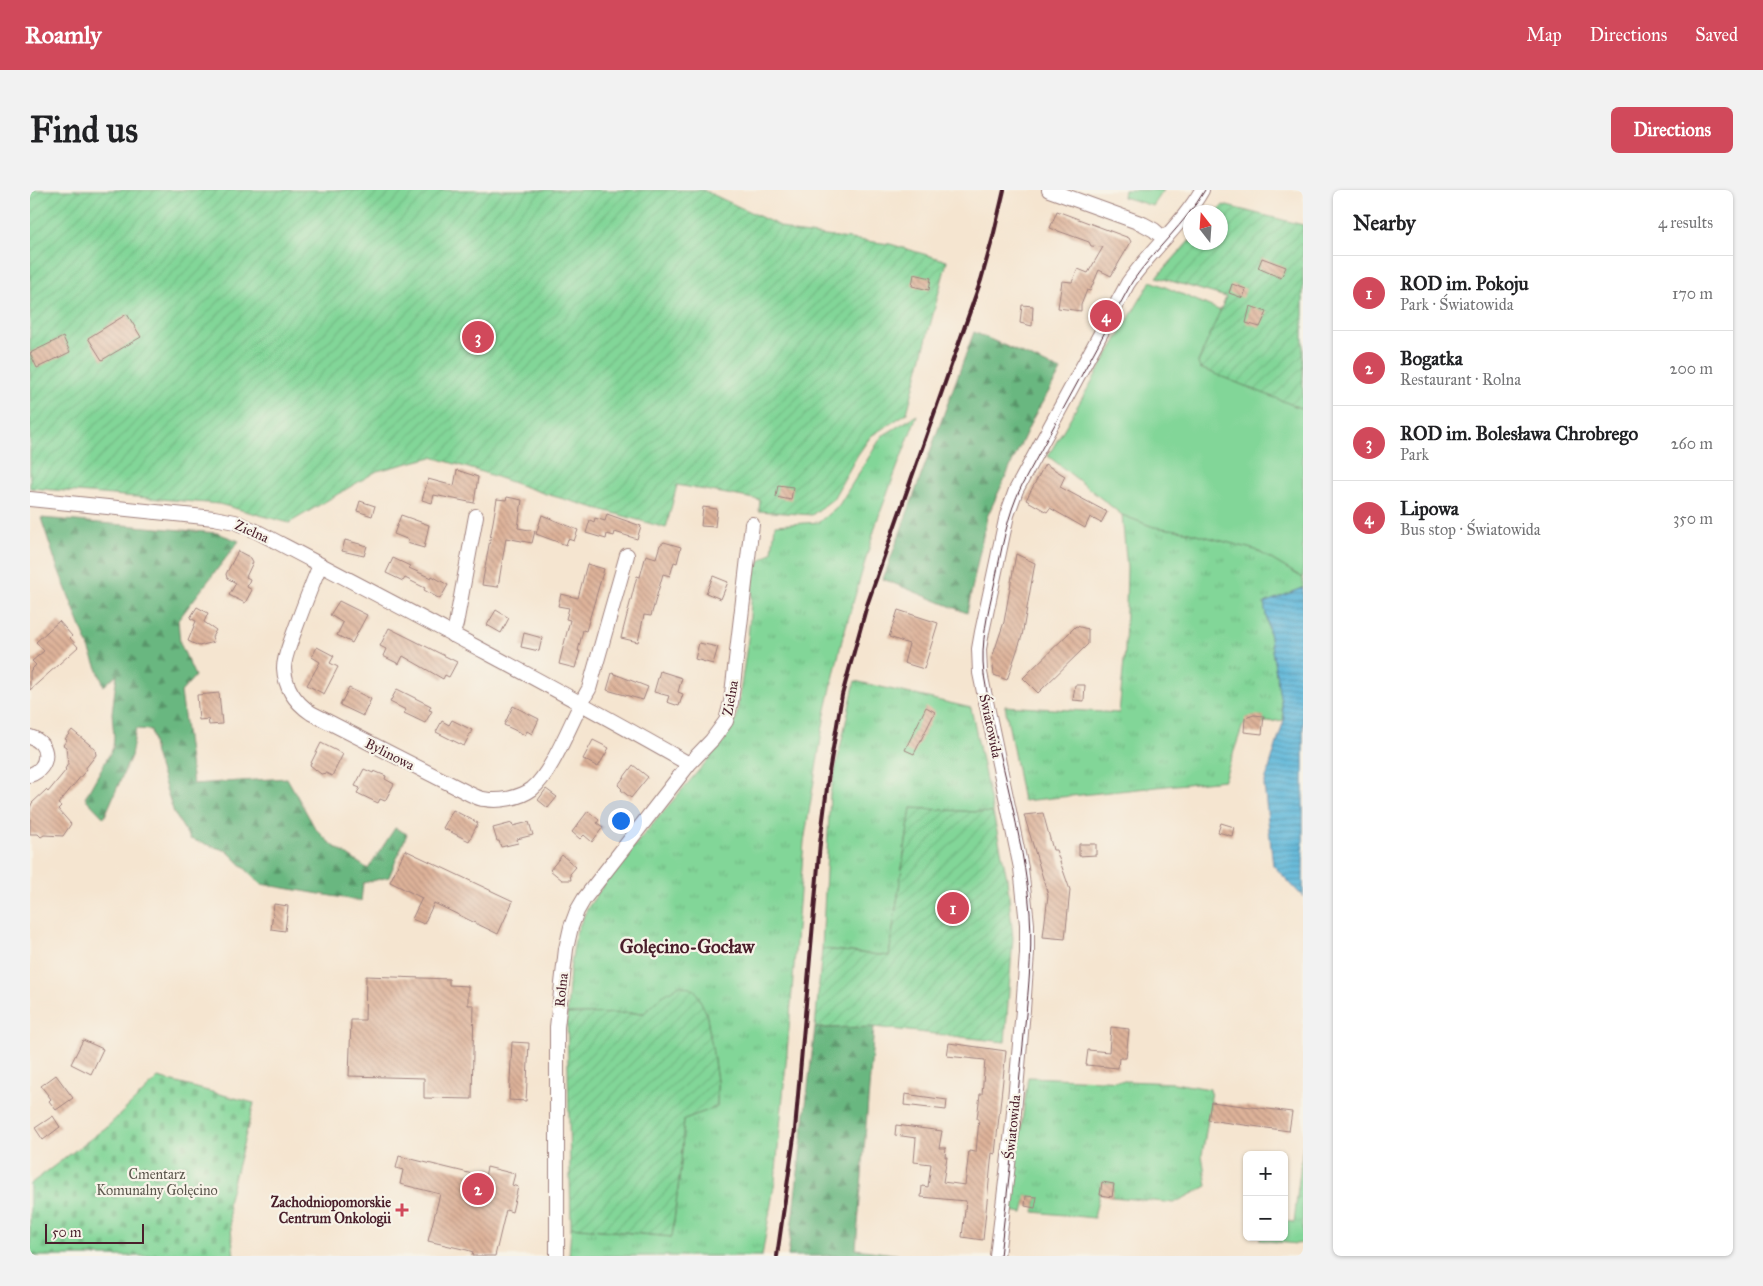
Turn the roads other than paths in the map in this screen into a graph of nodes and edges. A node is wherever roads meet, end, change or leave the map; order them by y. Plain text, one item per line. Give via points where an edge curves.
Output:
1 (1049, 190) edge
2 (1202, 190) edge
3 (1163, 238) junction
4 (30, 499) edge
5 (476, 516) dead end
6 (752, 524) dead end
7 (627, 555) dead end
8 (320, 565) junction
9 (452, 634) junction
10 (580, 704) junction
11 (30, 737) edge
12 (689, 764) junction
13 (30, 775) edge
14 (557, 1256) edge
15 (997, 1256) edge

1 - 3 street via 1143,224
2 - 3 street, Światowida
3 - 15 street, Światowida via 1122,293 1014,495 1002,533 980,641 981,676 1021,868 1027,924 1023,1010
4 - 8 street, Zielna via 235,522
5 - 9 street
6 - 12 street, Zielna via 731,702 726,721
7 - 10 street via 589,689
8 - 9 street, Zielna
8 - 10 street, Bylinowa via 284,666 290,693 311,713 484,800 504,799 531,790 552,762
9 - 10 street, Zielna
10 - 12 street, Zielna
11 - 13 street via 38,740 46,753 42,768
12 - 14 street, Rolna via 584,899 571,927 557,1027

